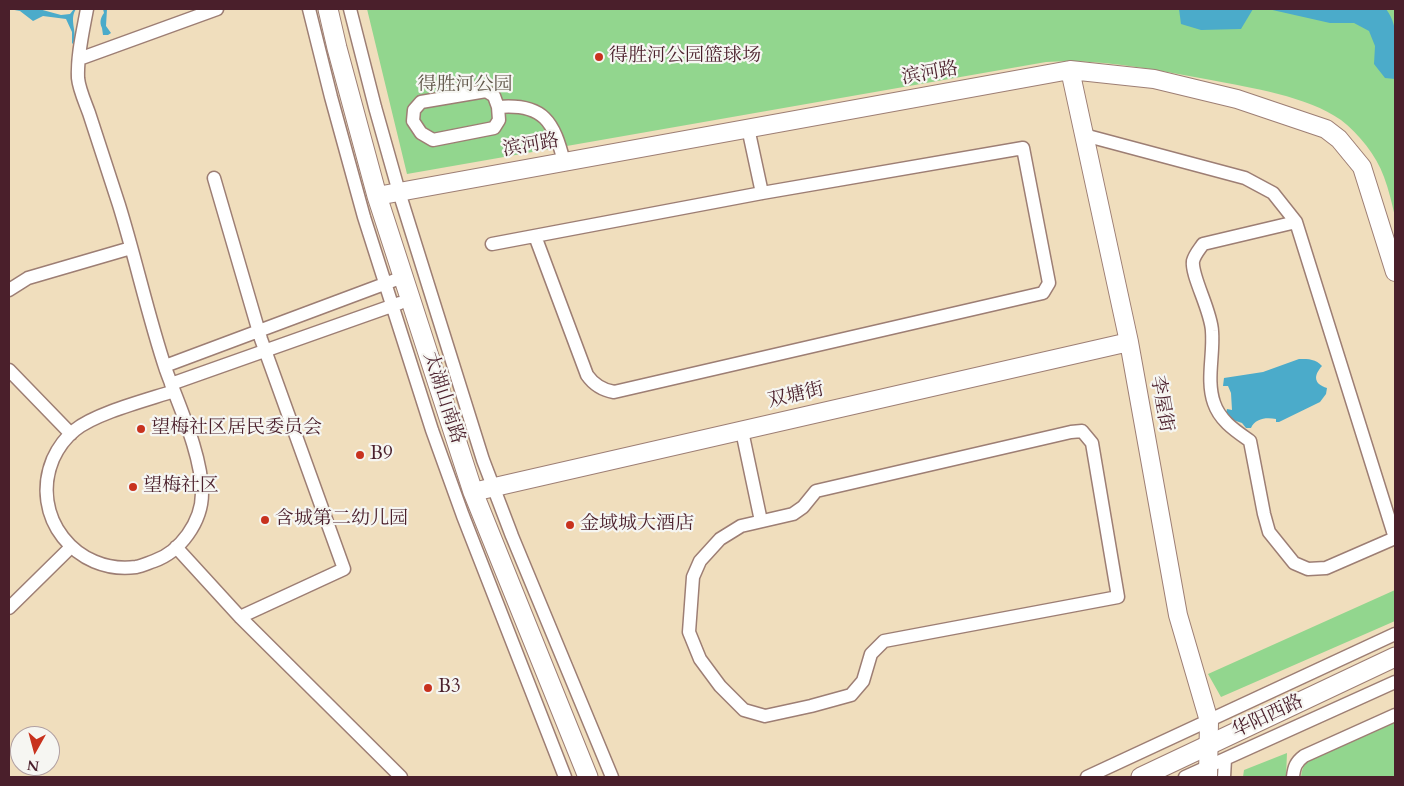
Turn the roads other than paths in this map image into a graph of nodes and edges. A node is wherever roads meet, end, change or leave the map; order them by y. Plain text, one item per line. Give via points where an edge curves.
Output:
1 (87, 9) edge
2 (217, 9) edge
3 (309, 9) edge
4 (328, 9) edge
5 (350, 9) edge
6 (79, 59) junction
7 (1070, 70) junction
8 (498, 107) junction
9 (748, 128) junction
10 (1084, 135) junction
11 (564, 162) junction
12 (214, 178) dead end
13 (399, 192) junction
14 (762, 193) junction
15 (377, 196) junction
16 (1296, 222) junction
17 (535, 236) junction
18 (492, 244) dead end
19 (131, 248) junction
20 (1395, 272) edge
21 (403, 277) junction
22 (385, 284) junction
23 (9, 290) edge
24 (410, 299) junction
25 (392, 305) junction
26 (259, 331) junction
27 (1129, 342) junction
28 (265, 350) junction
29 (165, 366) junction
30 (9, 370) edge
31 (172, 387) junction
32 (742, 430) junction
33 (71, 434) junction
34 (493, 487) junction
35 (473, 492) junction
36 (761, 521) junction
37 (71, 547) junction
38 (176, 547) junction
39 (9, 608) edge
40 (240, 616) junction
41 (1395, 634) edge
42 (1395, 657) edge
43 (1395, 682) edge
44 (1395, 715) edge
45 (1209, 722) junction
46 (1208, 745) junction
47 (1226, 759) junction
48 (1198, 774) edge
49 (400, 777) edge
50 (566, 777) edge
51 (588, 777) edge
52 (612, 777) edge
53 (1087, 777) edge
54 (1140, 777) edge
55 (1224, 777) edge
56 (1293, 777) edge

1 - 6 street
2 - 6 street
3 - 22 street
4 - 15 main road, 太湖山南路
5 - 13 street
6 - 19 street via 78,79
7 - 9 street, 滨河路
7 - 10 street, 李屋街
7 - 20 street, 滨河路 via 1154,79 1237,98 1326,129 1339,139 1362,167
8 - 8 street via 494,96 486,91 421,102 414,110 413,122 420,133 433,140 494,128 499,120
8 - 11 street via 530,108 549,121 558,136
9 - 11 street, 滨河路
9 - 14 street
10 - 16 street via 1245,178 1273,193
10 - 27 street, 李屋街
11 - 13 street, 滨河路
12 - 26 street
13 - 15 street, 滨河路
13 - 34 street
14 - 17 street
14 - 17 street via 1023,148 1049,283 1043,293 614,392 593,384 587,375
15 - 21 main road, 太湖山南路
16 - 16 street via 1203,244 1193,262 1210,316 1214,404 1222,418 1250,441 1269,532 1294,563 1308,569 1326,568 1395,538
17 - 18 street
19 - 23 street via 28,278
19 - 29 street
21 - 22 street
21 - 24 main road, 太湖山南路
22 - 25 street
22 - 26 street
24 - 25 street
24 - 35 main road, 太湖山南路
25 - 28 street
25 - 50 street via 463,516
26 - 28 street
26 - 29 street
27 - 32 street, 双塘街
27 - 45 street, 李屋街 via 1178,615
28 - 31 street
28 - 40 street via 344,568
29 - 31 street
30 - 33 street
31 - 33 street via 98,417
31 - 38 street via 199,470 202,495 196,520
32 - 34 street, 双塘街
32 - 36 street
33 - 37 street via 58,448 48,472 46,497 52,522
34 - 35 street, 双塘街
34 - 52 street
35 - 51 main road, 太湖山南路
36 - 36 street via 741,526 720,539 700,561 694,577 689,632 700,659 720,686 744,710 765,716 851,695 864,681 872,654 884,640 1118,597 1092,443 1082,431 816,491 803,508 793,514
37 - 38 street via 87,559 112,567 138,567 162,558
37 - 39 street
38 - 40 street
40 - 49 street
41 - 45 street
42 - 46 main road, 华阳西路
43 - 47 street
44 - 56 street via 1304,756 1297,762
45 - 46 street, 李屋街
45 - 53 street
46 - 48 street, 李屋街
46 - 54 main road, 华阳西路
47 - 48 street
47 - 55 street

